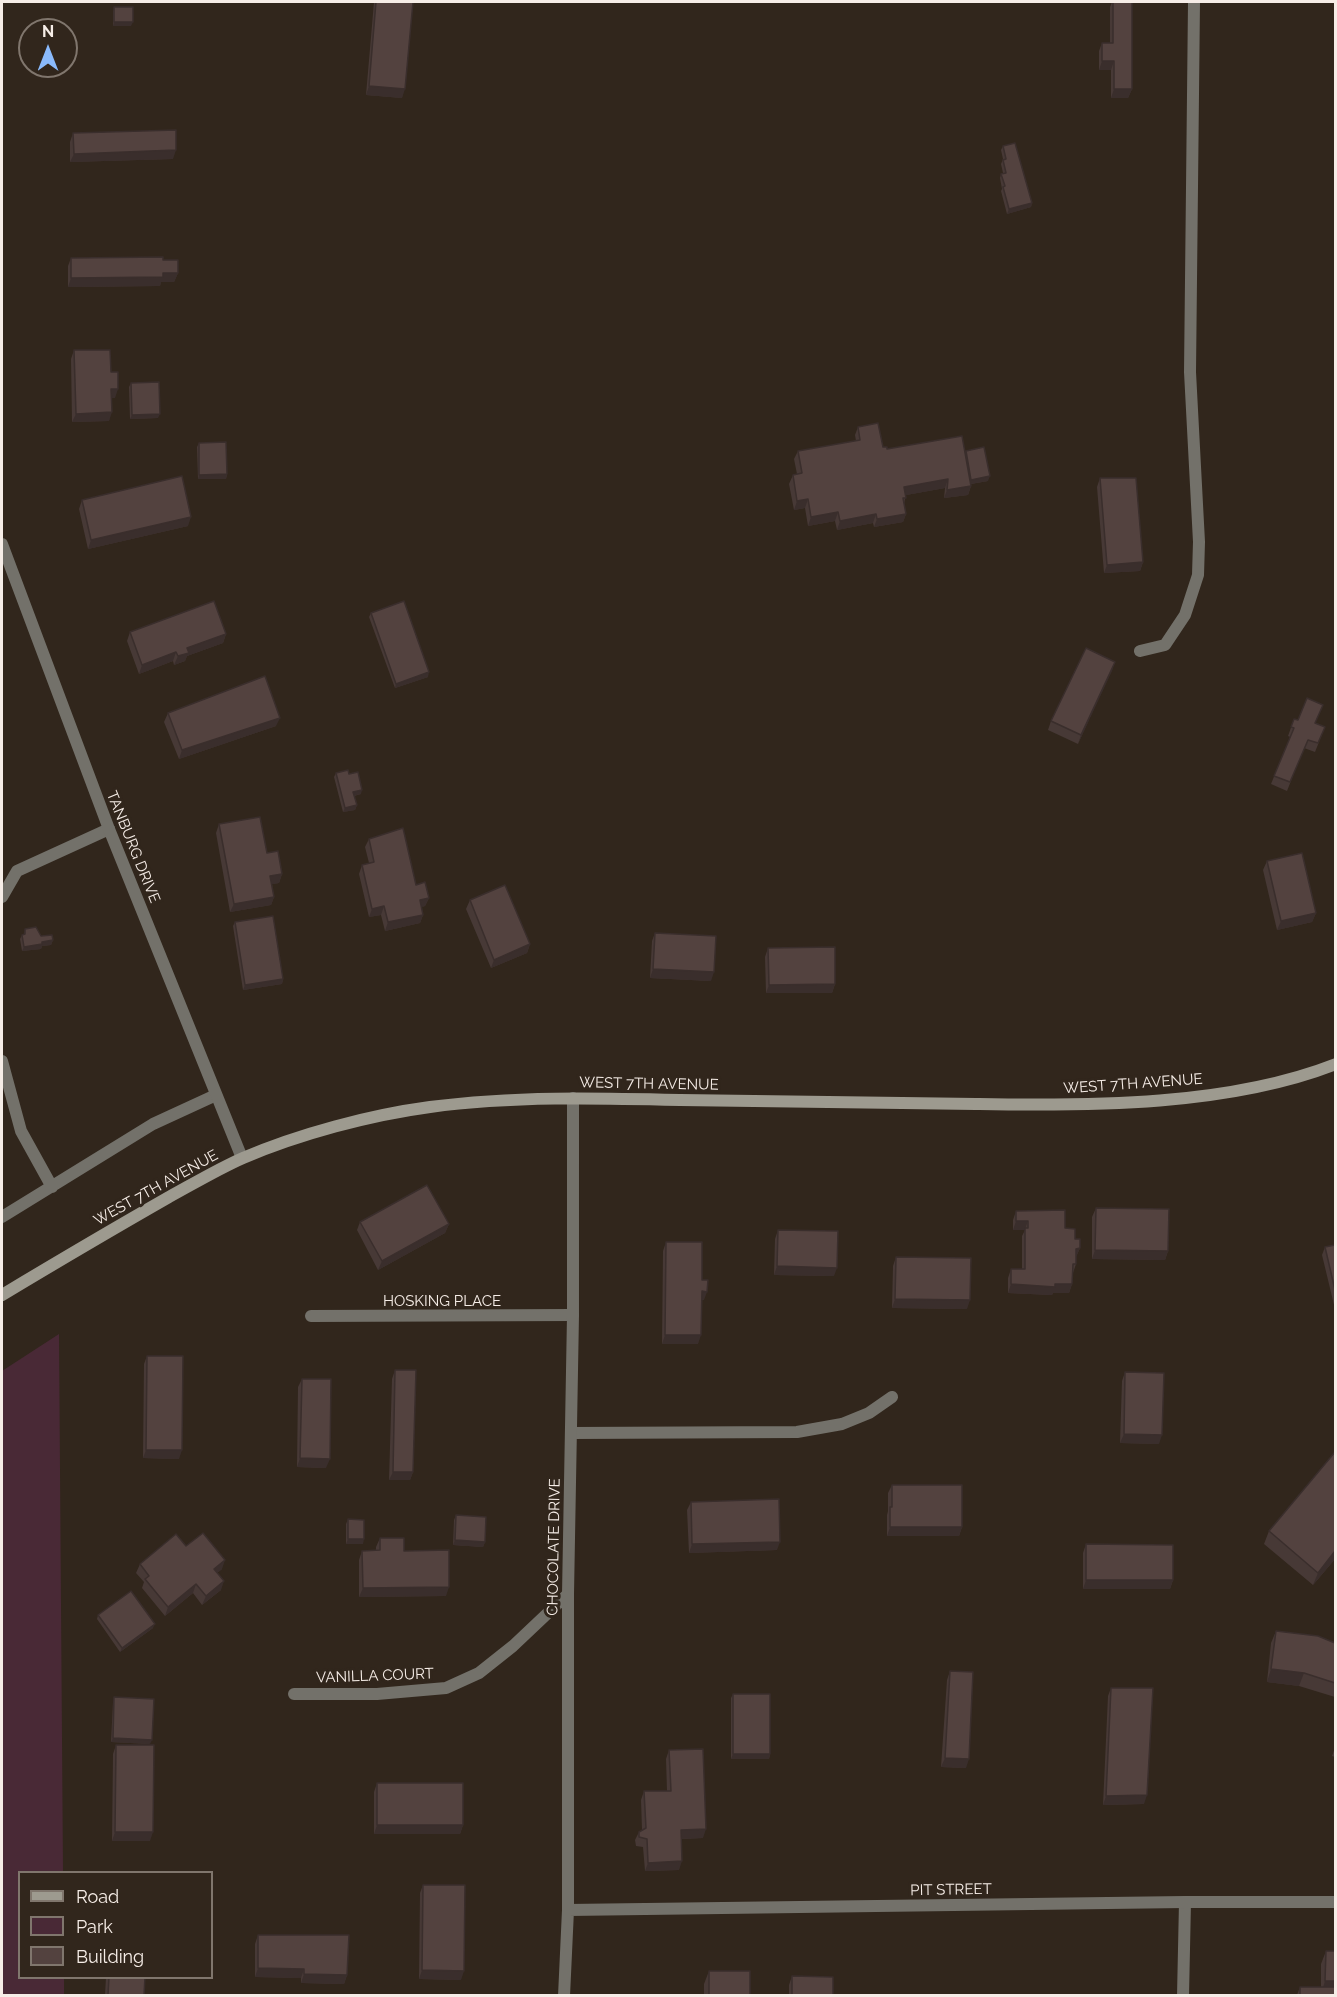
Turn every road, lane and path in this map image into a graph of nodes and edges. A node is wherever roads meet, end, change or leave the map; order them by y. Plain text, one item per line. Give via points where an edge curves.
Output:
1 (1194, 2) edge
2 (2, 544) edge
3 (1140, 651) dead end
4 (109, 829) junction
5 (2, 897) edge
6 (2, 1061) edge
7 (1335, 1064) edge
8 (216, 1095) junction
9 (573, 1098) junction
10 (242, 1158) junction
11 (52, 1187) junction
12 (2, 1217) edge
13 (2, 1295) edge
14 (573, 1315) junction
15 (311, 1316) dead end
16 (892, 1397) dead end
17 (571, 1433) junction
18 (568, 1594) junction
19 (294, 1694) dead end
20 (1185, 1902) junction
21 (1335, 1902) edge
22 (568, 1910) junction
23 (564, 1995) edge
24 (1183, 1995) edge

1 - 3 street via 1190,372 1200,542 1198,575 1185,615 1165,645
2 - 4 street, TANBURG DRIVE
4 - 5 street via 17,871
4 - 8 street, TANBURG DRIVE
6 - 11 street via 21,1131
7 - 9 main road, WEST 7TH AVENUE via 1232,1091 1121,1102 1042,1105
8 - 10 street, TANBURG DRIVE
8 - 11 street via 153,1124
9 - 10 main road, WEST 7TH AVENUE via 429,1107 362,1119
9 - 14 street, CHOCOLATE DRIVE
10 - 13 main road, WEST 7TH AVENUE
11 - 12 street
14 - 15 street, HOSKING PLACE
14 - 17 street, CHOCOLATE DRIVE
16 - 17 street via 869,1413 842,1424 797,1432
17 - 18 street, CHOCOLATE DRIVE
18 - 19 street, VANILLA COURT via 479,1673 446,1688 377,1694
18 - 22 street, CHOCOLATE DRIVE
20 - 21 street, PIT STREET
20 - 22 street, PIT STREET
20 - 24 street
22 - 23 street, CHOCOLATE DRIVE

